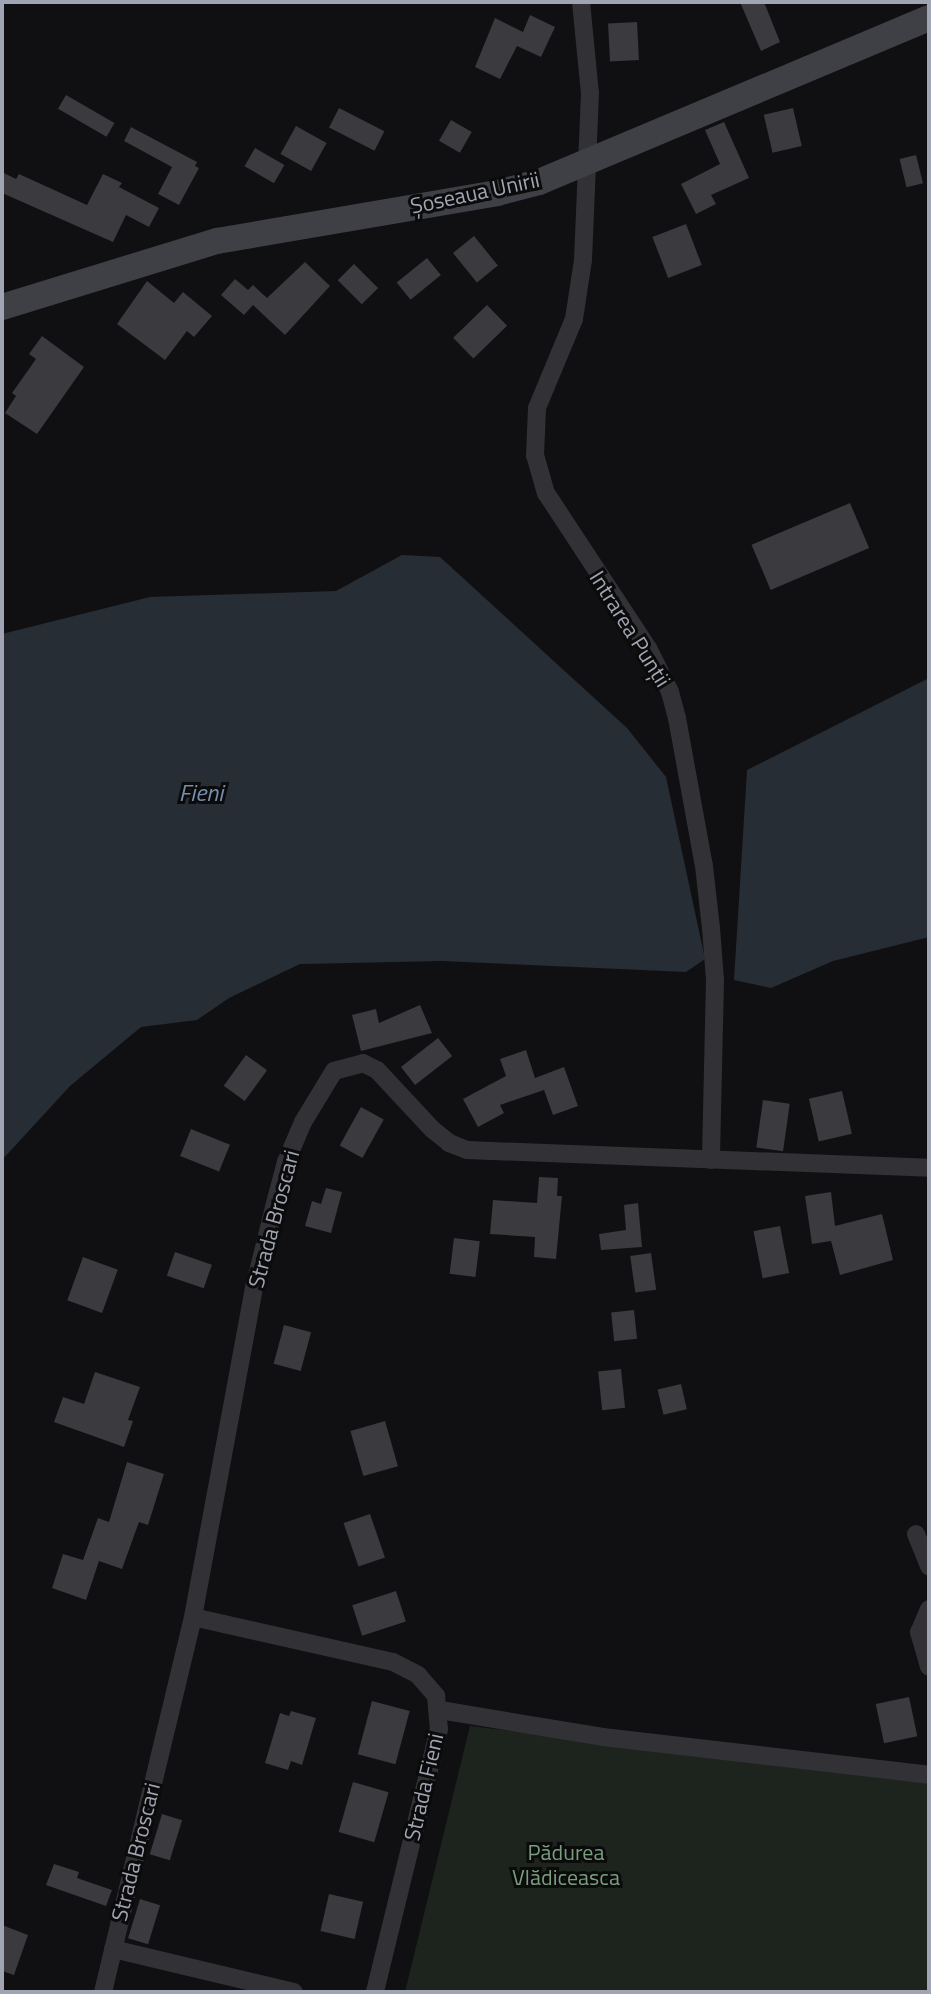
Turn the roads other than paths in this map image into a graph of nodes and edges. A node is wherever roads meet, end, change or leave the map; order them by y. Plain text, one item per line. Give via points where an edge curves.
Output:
1 (581, 2) edge
2 (929, 18) edge
3 (586, 164) junction
4 (2, 307) edge
5 (711, 1160) junction
6 (929, 1168) edge
7 (916, 1534) dead end
8 (929, 1566) edge
9 (929, 1609) edge
10 (193, 1617) junction
11 (929, 1667) edge
12 (440, 1710) junction
13 (929, 1775) edge
14 (113, 1949) junction
15 (103, 1992) edge
16 (294, 1992) edge
17 (375, 1992) edge

1 - 3 street, Intrarea Punții via 590,93
2 - 3 main road, Șoseaua Unirii
3 - 4 main road, Șoseaua Unirii via 497,193 217,241
3 - 5 street, Intrarea Punții via 580,286 574,319 537,408 535,455 546,493 648,648 677,718 712,941
5 - 6 street, Strada Broscari
5 - 10 street, Strada Broscari via 467,1150 432,1129 377,1070 363,1063 334,1071 286,1162 255,1284
7 - 8 street
9 - 11 street via 919,1632
10 - 12 street, Strada Fieni via 408,1667 427,1684
10 - 14 street, Strada Broscari
12 - 13 street via 603,1737
12 - 17 street, Strada Fieni
14 - 15 street, Strada Broscari
14 - 16 street

